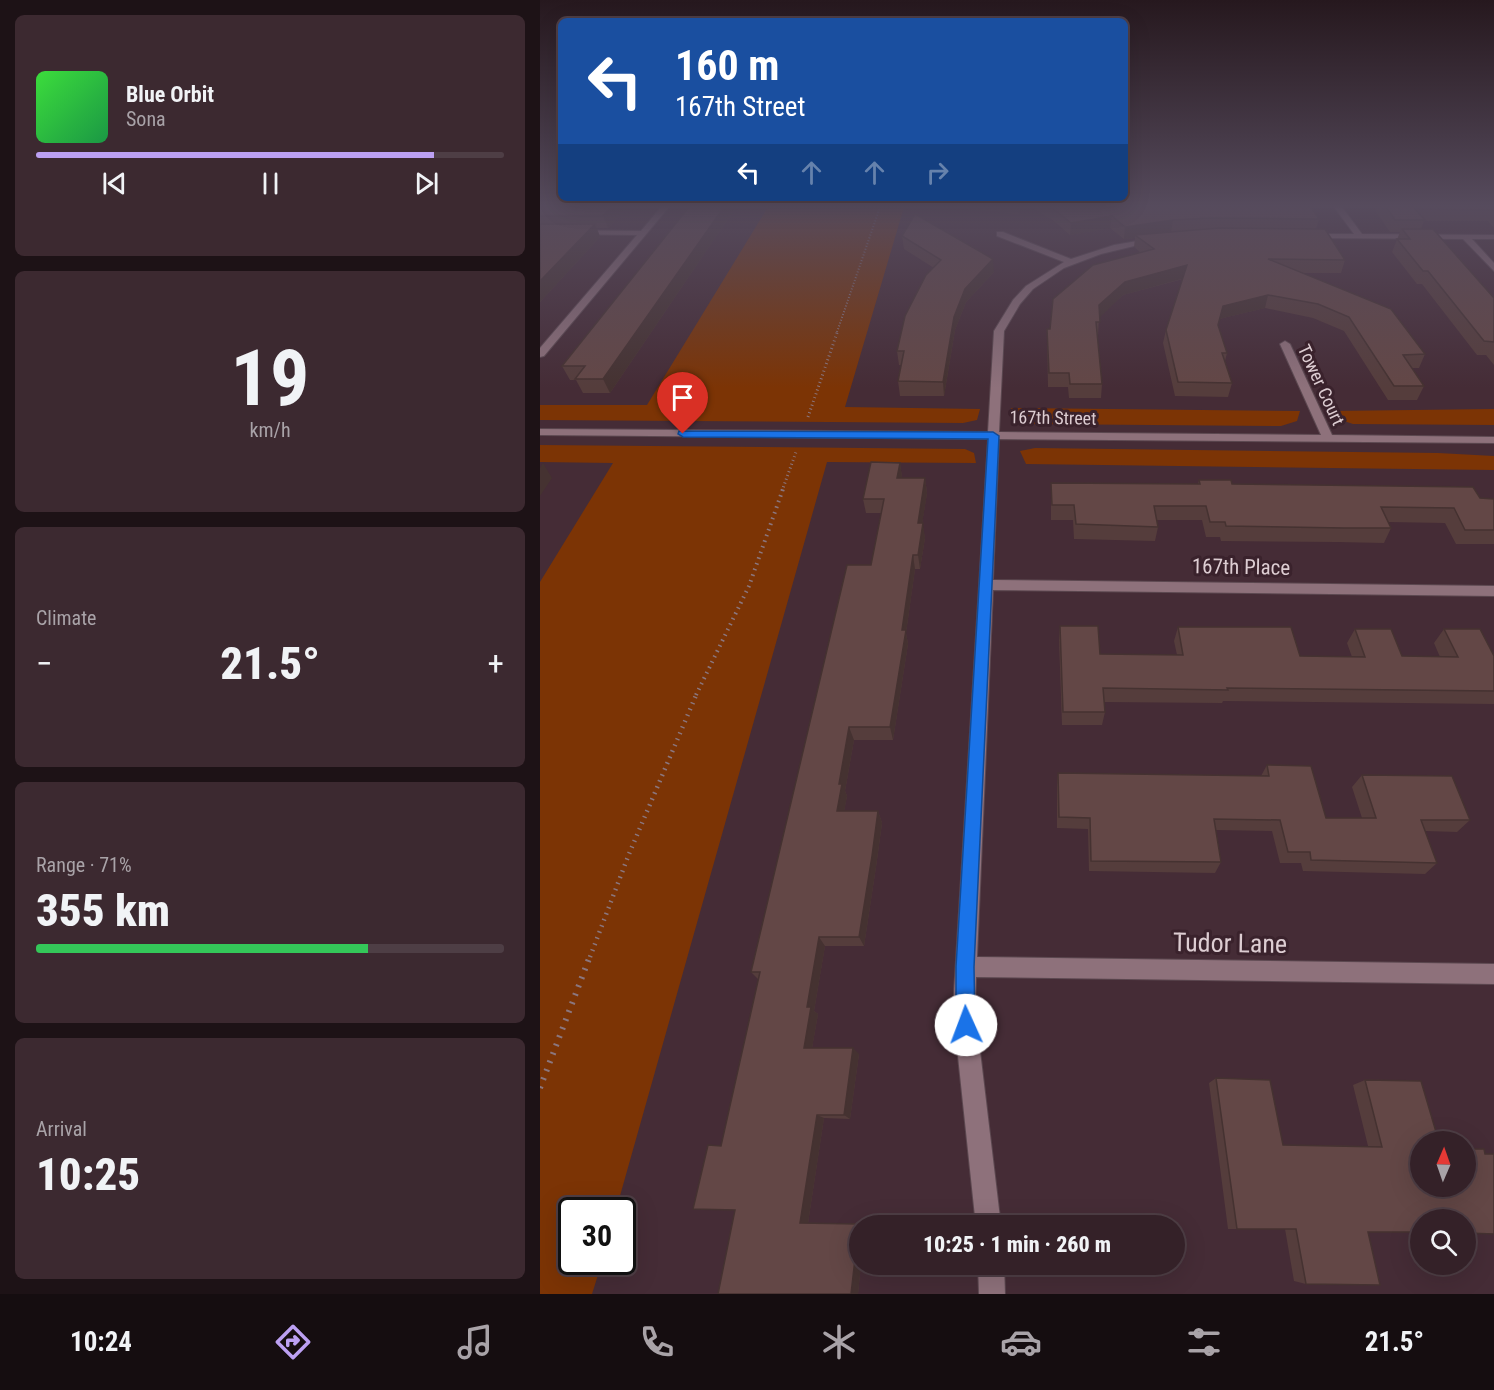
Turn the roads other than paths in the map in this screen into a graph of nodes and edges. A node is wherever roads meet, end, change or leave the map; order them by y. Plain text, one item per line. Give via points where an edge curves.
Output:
1 (614, 267) edge
2 (1059, 267) edge
3 (540, 334) edge
4 (557, 334) junction
5 (1285, 344) dead end
6 (540, 354) edge
7 (540, 432) edge
8 (993, 436) junction
9 (1328, 439) junction
10 (1494, 440) edge
11 (987, 585) junction
12 (1494, 591) edge
13 (965, 967) junction
14 (1494, 974) edge
15 (988, 1215) edge
16 (991, 1275) edge
17 (992, 1294) edge

1 - 4 street
2 - 8 street via 1017,302 999,331
3 - 4 street
4 - 6 street
5 - 9 street, Tower Court
7 - 8 street, 167th Street
8 - 9 street, 167th Street
8 - 11 street
9 - 10 street, 167th Street
11 - 12 street, 167th Place
11 - 13 street
13 - 14 street, Tudor Lane
13 - 15 street via 967,1041
16 - 17 street

